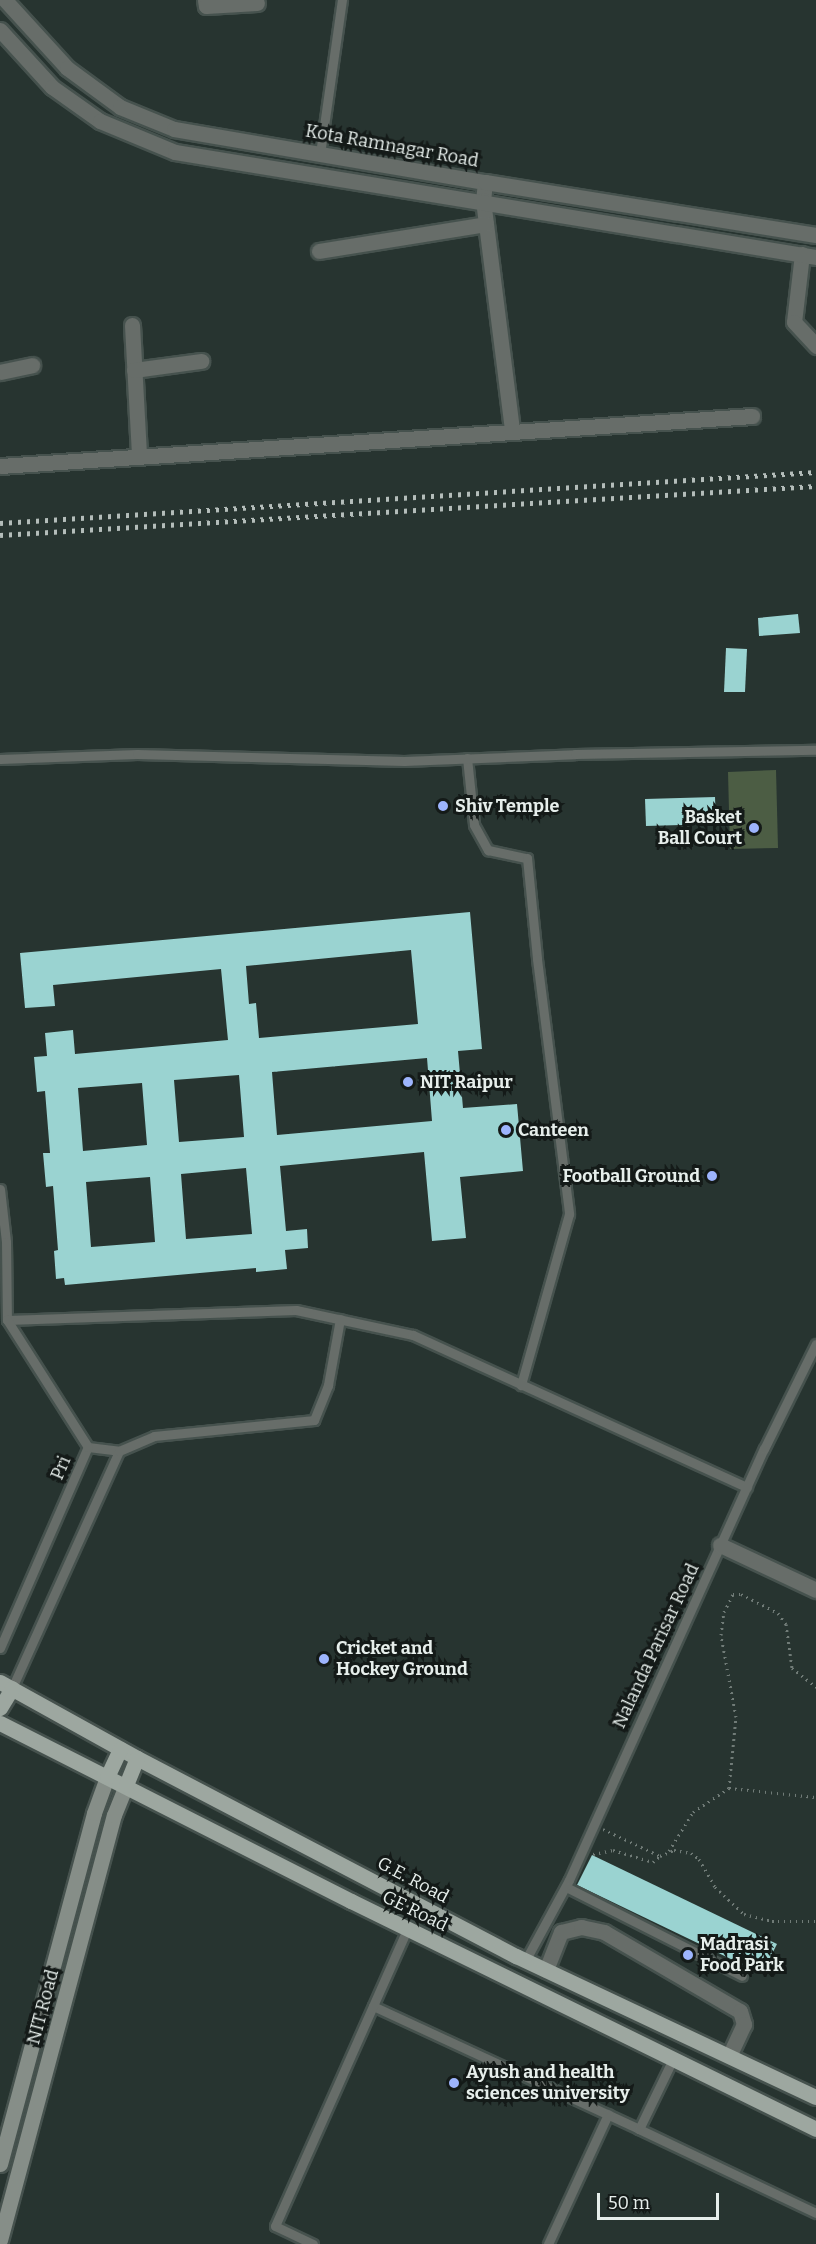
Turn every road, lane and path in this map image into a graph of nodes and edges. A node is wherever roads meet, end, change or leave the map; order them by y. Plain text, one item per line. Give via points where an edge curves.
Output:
1 (5, 0) edge
2 (205, 0) edge
3 (342, 0) edge
4 (257, 3) dead end
5 (0, 30) edge
6 (320, 154) junction
7 (485, 182) junction
8 (483, 200) junction
9 (486, 224) junction
10 (816, 234) edge
11 (319, 251) dead end
12 (809, 255) edge
13 (132, 325) dead end
14 (816, 346) edge
15 (201, 361) dead end
16 (33, 365) dead end
17 (134, 370) junction
18 (0, 372) edge
19 (752, 416) dead end
20 (512, 430) junction
21 (139, 456) junction
22 (0, 466) edge
23 (816, 750) edge
24 (467, 758) junction
25 (0, 759) edge
26 (0, 1190) edge
27 (3, 1241) edge
28 (340, 1319) junction
29 (7, 1320) junction
30 (816, 1344) edge
31 (521, 1385) junction
32 (88, 1447) junction
33 (119, 1451) junction
34 (747, 1487) junction
35 (720, 1545) junction
36 (816, 1590) edge
37 (2, 1644) edge
38 (6, 1685) edge
39 (816, 1687) edge
40 (0, 1708) edge
41 (0, 1722) edge
42 (120, 1749) junction
43 (137, 1758) junction
44 (107, 1777) junction
45 (126, 1785) junction
46 (729, 1788) junction
47 (816, 1797) edge
48 (593, 1824) junction
49 (669, 1851) junction
50 (660, 1856) junction
51 (575, 1866) junction
52 (566, 1887) junction
53 (816, 1921) edge
54 (406, 1929) junction
55 (525, 1960) junction
56 (546, 1970) junction
57 (742, 1976) dead end
58 (373, 2006) junction
59 (729, 2056) junction
60 (673, 2059) junction
61 (816, 2097) edge
62 (608, 2114) junction
63 (639, 2129) junction
64 (816, 2129) edge
65 (0, 2164) edge
66 (816, 2212) edge
67 (0, 2240) edge
68 (313, 2244) edge
69 (548, 2244) edge

1 - 6 street, Kota Ramnagar Road via 67,68 120,107 174,129
2 - 4 street via 206,6
3 - 6 lane
5 - 8 street via 52,87 100,121 175,152
6 - 7 street, Kota Ramnagar Road
7 - 8 street
7 - 10 street, Kota Ramnagar Road
8 - 9 street
8 - 12 street
9 - 11 street
9 - 20 street
12 - 14 street via 794,322
13 - 17 street
15 - 17 street
16 - 18 street
17 - 21 street
19 - 20 street
20 - 21 street
21 - 22 street
23 - 24 lane
24 - 25 lane via 404,761 137,754
24 - 31 lane via 474,825 488,850 527,858 570,1215
26 - 27 lane
27 - 29 lane
28 - 29 lane via 296,1310
28 - 31 lane via 413,1335
28 - 33 lane via 328,1386 314,1420 154,1436
29 - 32 lane, Pri
30 - 34 lane, Nalanda Parisar Road
31 - 34 lane
32 - 33 lane
32 - 37 lane, Pri
33 - 38 lane
34 - 35 lane, Nalanda Parisar Road
35 - 36 street
35 - 48 lane, Nalanda Parisar Road
38 - 40 main road
38 - 42 main road, G.E. Road
39 - 46 path via 792,1668 786,1624 778,1613 741,1594 733,1594 724,1612 722,1635 736,1717
41 - 44 main road, GE Road
42 - 43 main road, G.E. Road
42 - 44 main road
43 - 45 main road
43 - 55 main road, G.E. Road
44 - 45 main road, GE Road
44 - 65 main road, NIT Road
45 - 54 main road, GE Road
45 - 67 main road, NIT Road via 114,1815
46 - 47 path
46 - 49 path via 693,1812
48 - 50 path
48 - 51 lane, Nalanda Parisar Road
49 - 50 path
49 - 53 path via 690,1853 699,1859 716,1887 744,1914 761,1920
50 - 51 path via 653,1862 644,1861 614,1850 586,1856
51 - 52 lane, Nalanda Parisar Road
52 - 55 lane, Nalanda Parisar Road
52 - 57 lane
54 - 58 lane
54 - 60 main road, GE Road
55 - 56 main road, G.E. Road
56 - 59 main road, G.E. Road
56 - 59 street via 561,1932 581,1927 604,1932 740,2011 744,2024
58 - 62 lane
58 - 68 lane via 275,2226
59 - 61 main road, G.E. Road
60 - 63 lane
60 - 64 main road, GE Road
62 - 63 lane
62 - 69 lane
63 - 66 lane

